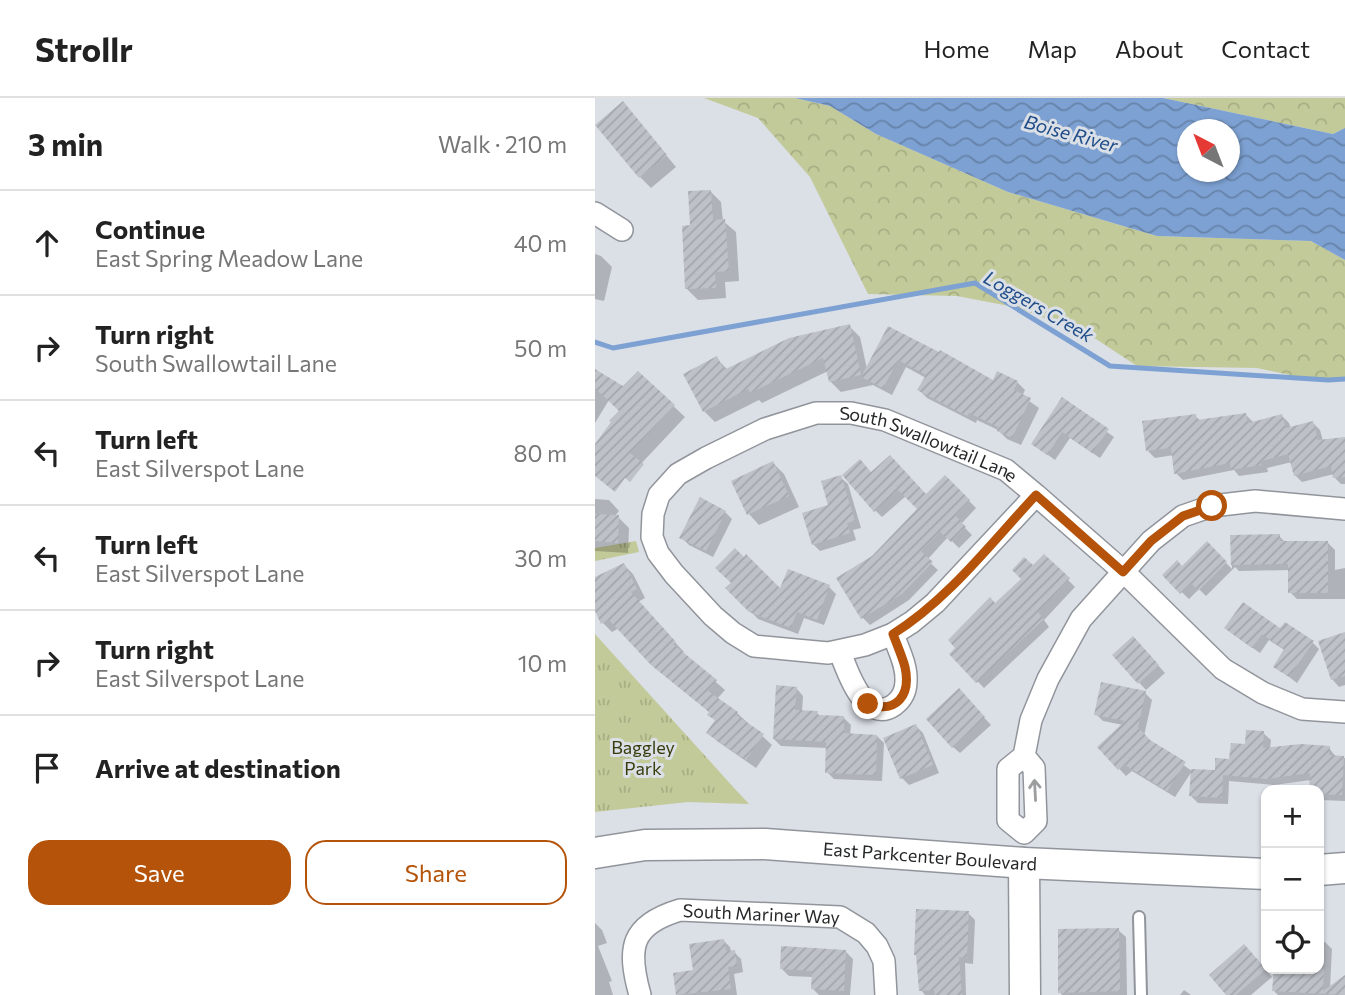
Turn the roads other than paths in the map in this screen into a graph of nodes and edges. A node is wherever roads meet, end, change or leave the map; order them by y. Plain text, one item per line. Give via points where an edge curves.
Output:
1 (595, 214) edge
2 (622, 230) dead end
3 (1036, 495) junction
4 (1345, 509) edge
5 (1123, 572) junction
6 (893, 634) junction
7 (840, 652) junction
8 (1345, 712) edge
9 (595, 853) edge
10 (1024, 863) junction
11 (1345, 868) edge
12 (1324, 870) edge
13 (1261, 874) edge
14 (1139, 917) dead end
15 (640, 995) edge
16 (886, 995) edge
17 (1025, 995) edge
18 (1141, 995) edge

1 - 2 street
3 - 5 street, South Swallowtail Lane
3 - 6 street via 935,603
3 - 7 street, South Swallowtail Lane via 1006,470 885,420 851,412 816,413 765,429 678,474 659,495 652,537 658,553 713,617 754,646
4 - 5 street via 1255,501 1212,506 1183,516 1151,541
5 - 8 street, South Swallowtail Lane via 1223,669 1302,709
5 - 10 street via 1081,619 1048,679 1031,720 1024,756 1008,769 1008,820 1024,833
6 - 7 street
6 - 7 street via 906,682 902,698 891,707 868,704 857,693
9 - 10 main road, East Parkcenter Boulevard via 645,845 765,844
10 - 13 main road, East Parkcenter Boulevard
10 - 17 main road
11 - 12 main road
14 - 18 lane
15 - 16 street, South Mariner Way via 633,972 639,933 655,917 680,910 839,917 866,933 877,946 884,961

